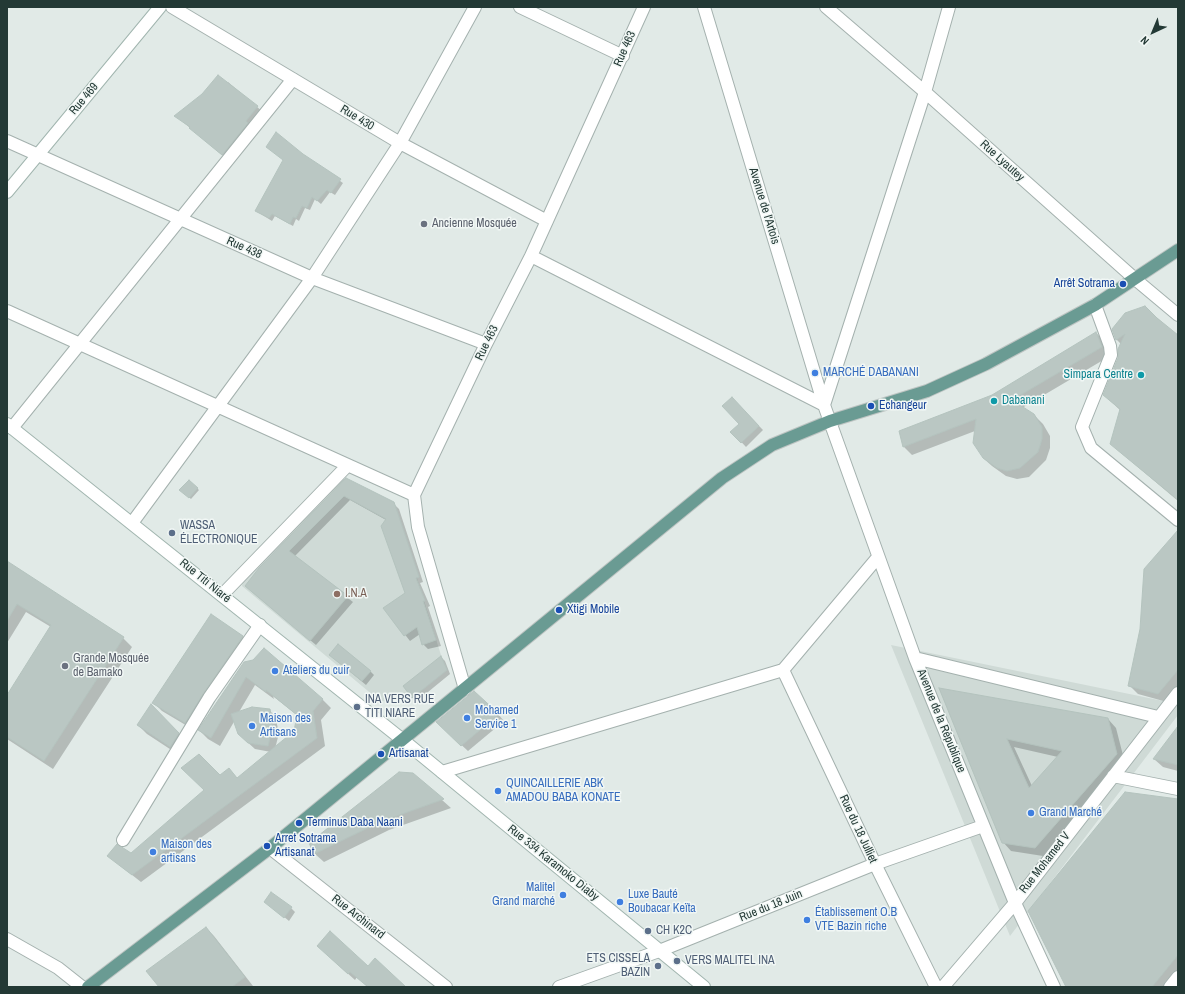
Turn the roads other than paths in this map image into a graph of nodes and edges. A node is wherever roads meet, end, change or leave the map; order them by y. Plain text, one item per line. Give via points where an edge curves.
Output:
1 (160, 7) edge
2 (172, 7) edge
3 (475, 7) edge
4 (520, 7) edge
5 (644, 7) edge
6 (704, 7) edge
7 (826, 7) edge
8 (949, 7) edge
9 (623, 56) junction
10 (293, 79) junction
11 (925, 92) junction
12 (7, 141) edge
13 (400, 143) junction
14 (37, 155) junction
15 (7, 192) edge
16 (180, 219) junction
17 (547, 221) junction
18 (1178, 250) edge
19 (531, 256) junction
20 (312, 278) junction
21 (1135, 280) junction
22 (1095, 305) junction
23 (7, 311) edge
24 (1178, 315) edge
25 (80, 343) junction
26 (486, 344) junction
27 (824, 405) junction
28 (218, 406) junction
29 (830, 420) junction
30 (10, 426) edge
31 (348, 465) junction
32 (414, 495) junction
33 (1178, 520) edge
34 (132, 523) junction
35 (878, 557) junction
36 (222, 595) junction
37 (260, 625) junction
38 (915, 658) junction
39 (783, 670) junction
40 (465, 689) junction
41 (1178, 693) edge
42 (1158, 717) junction
43 (402, 740) junction
44 (442, 772) junction
45 (1113, 776) junction
46 (1178, 789) edge
47 (983, 826) junction
48 (123, 840) dead end
49 (270, 848) junction
50 (875, 864) junction
51 (1015, 903) junction
52 (7, 939) edge
53 (659, 950) junction
54 (1178, 977) edge
55 (82, 987) edge
56 (88, 987) edge
57 (446, 987) edge
58 (559, 987) edge
59 (704, 987) edge
60 (936, 987) edge
61 (943, 987) edge
62 (1054, 987) edge
63 (1170, 987) edge

1 - 14 street, Rue 469
2 - 10 street, Rue 430
3 - 13 street
4 - 9 street
5 - 9 street, Rue 463
6 - 27 street, Avenue de l'Artois
7 - 11 street, Rue Lyautey
8 - 11 street
9 - 17 street, Rue 463
10 - 13 street, Rue 430
10 - 16 street
11 - 21 street, Rue Lyautey
11 - 27 street
12 - 14 street, Rue 438
13 - 17 street, Rue 430
13 - 20 street
14 - 15 street, Rue 469
14 - 16 street, Rue 438
16 - 20 street, Rue 438
16 - 25 street
17 - 19 street, Rue 463
18 - 21 main road
19 - 26 street, Rue 463
19 - 27 street
20 - 26 street, Rue 438
20 - 28 street
21 - 22 main road
21 - 24 street, Rue Lyautey
22 - 29 main road via 986,364 927,391
22 - 33 street via 1110,346 1110,356 1082,427 1090,448
23 - 25 street
25 - 28 street
25 - 30 street
26 - 32 street, Rue 463
27 - 29 street, Avenue de l'Artois
28 - 31 street
28 - 34 street
29 - 35 street, Avenue de la République
29 - 40 main road via 772,445 722,478
30 - 34 street, Rue Titi Niaré
31 - 32 street
31 - 36 street
32 - 40 street via 418,527
34 - 36 street, Rue Titi Niaré
35 - 38 street, Avenue de la République
35 - 39 street
36 - 37 street, Rue Titi Niaré
37 - 43 street, Rue Titi Niaré
37 - 48 street via 208,698
38 - 42 street
38 - 47 street, Avenue de la République
39 - 44 street
39 - 50 street, Rue du 18 Julliet
40 - 43 main road
41 - 42 street, Rue Mohamed V
42 - 45 street, Rue Mohamed V
43 - 44 street, Rue 334 Karamoko Diaby
43 - 49 main road
44 - 53 street, Rue 334 Karamoko Diaby
45 - 46 street
45 - 51 street, Rue Mohamed V
47 - 50 street, Rue du 18 Juin
47 - 51 street, Avenue de la République
49 - 56 main road
49 - 57 street, Rue Archinard
50 - 53 street, Rue du 18 Juin
50 - 60 street, Rue du 18 Julliet
51 - 61 street, Rue Mohamed V
51 - 62 street, Avenue de la République
52 - 55 street via 58,968
53 - 58 street, Rue du 18 Juin
53 - 59 street, Rue 334 Karamoko Diaby
54 - 63 street

